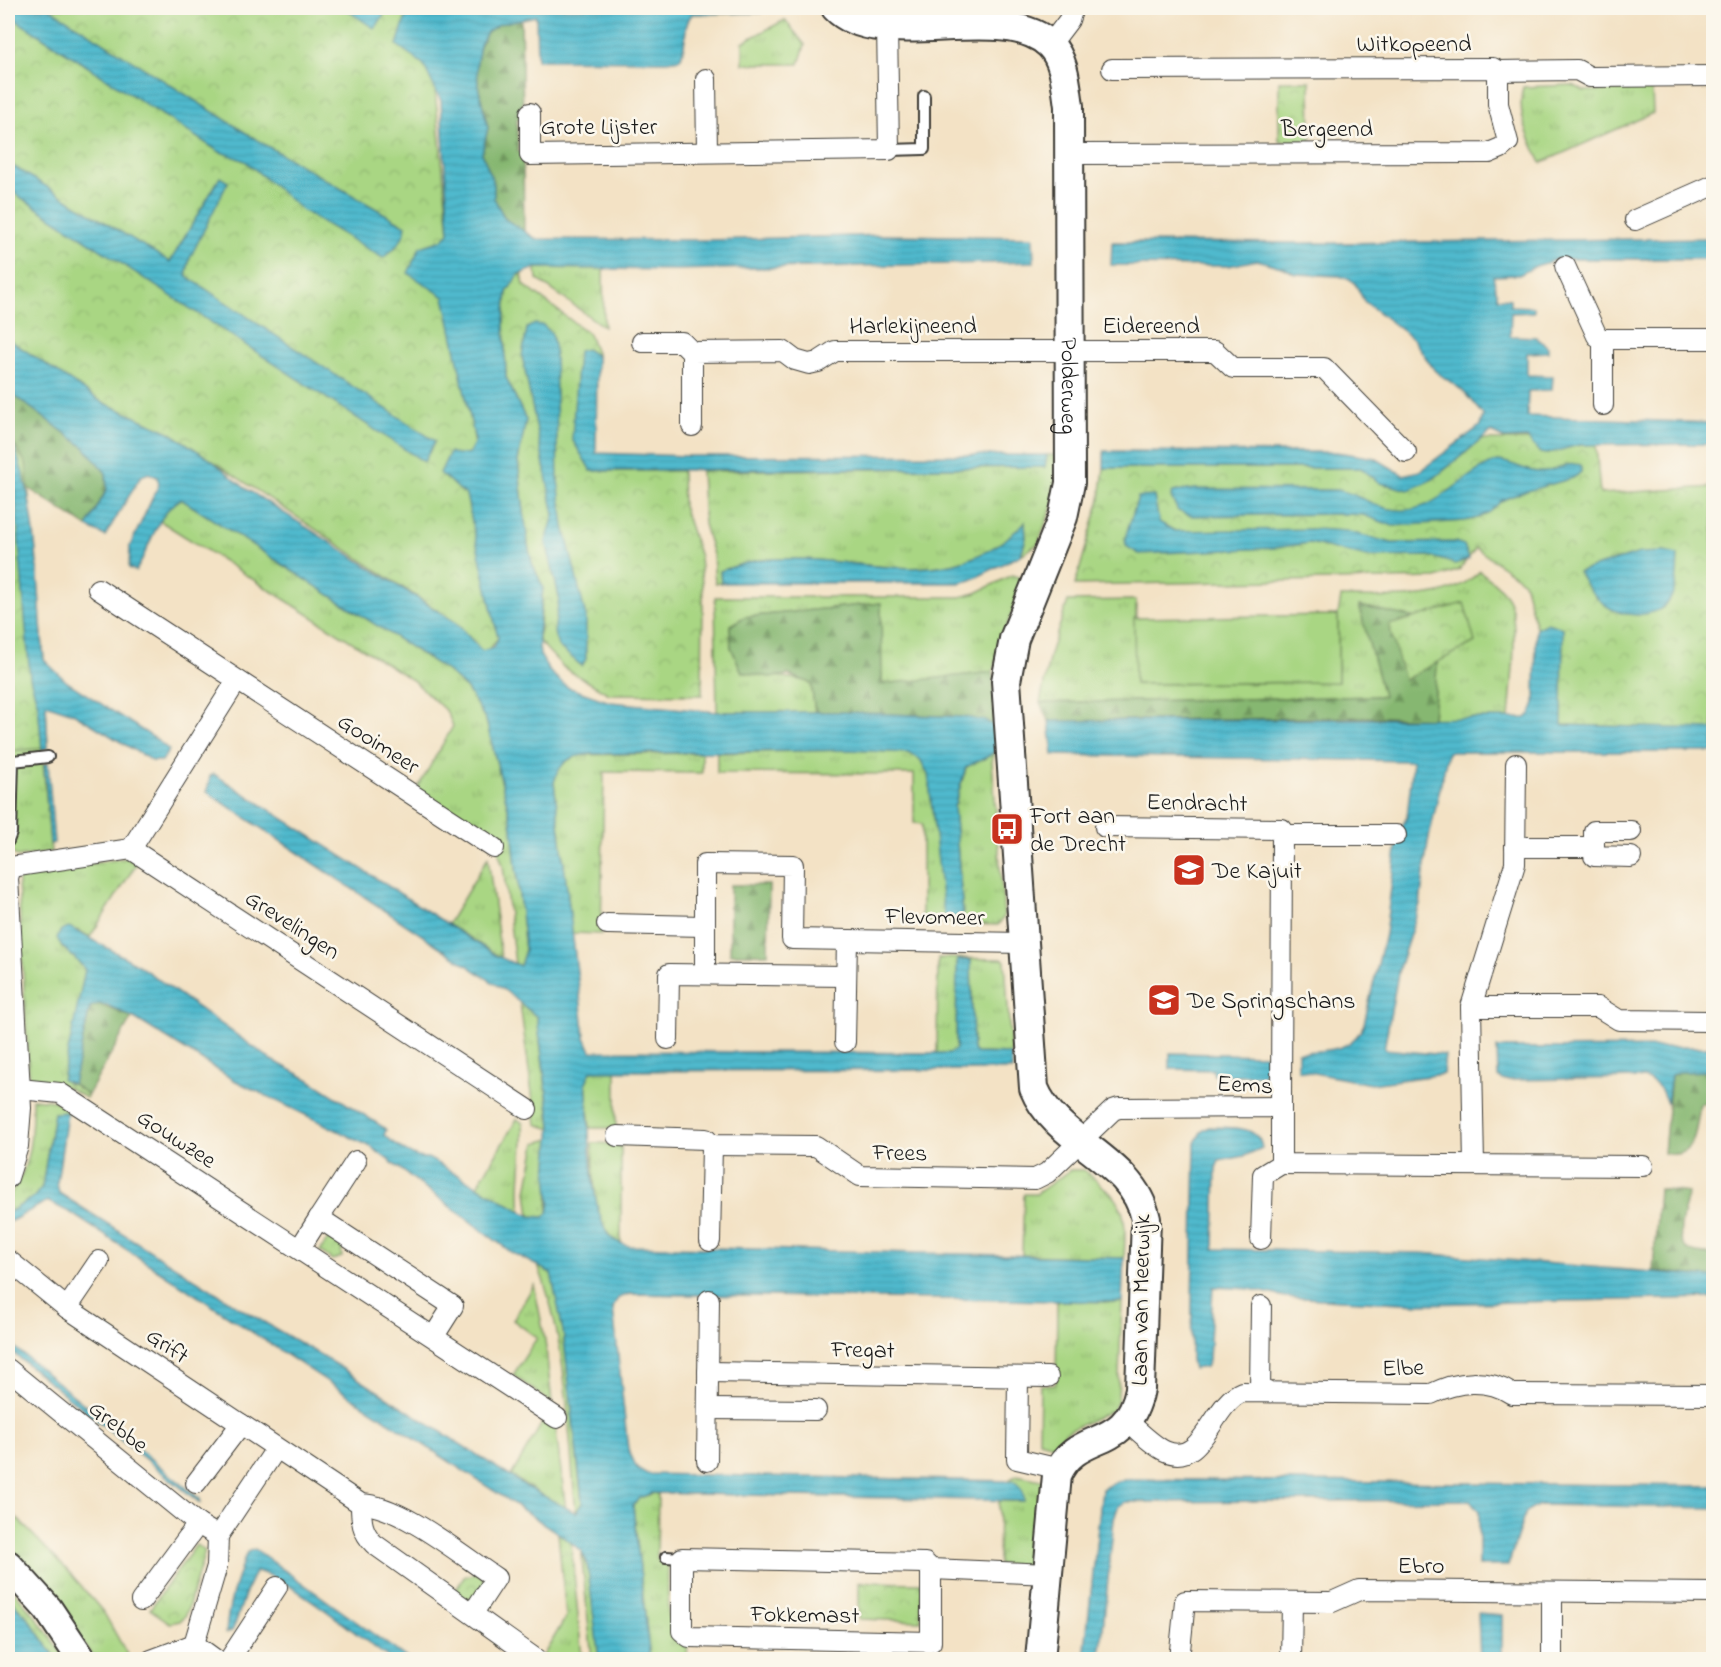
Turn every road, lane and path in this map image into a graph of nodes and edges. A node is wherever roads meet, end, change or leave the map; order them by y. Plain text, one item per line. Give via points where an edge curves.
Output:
1 (836, 8) edge
2 (1073, 8) edge
3 (887, 25) junction
4 (1050, 45) junction
5 (1112, 69) dead end
6 (1498, 71) junction
7 (1713, 76) edge
8 (706, 79) dead end
9 (924, 96) dead end
10 (530, 112) dead end
11 (889, 150) junction
12 (706, 152) junction
13 (1070, 154) junction
14 (1713, 185) edge
15 (1635, 220) dead end
16 (1565, 266) dead end
17 (1603, 339) junction
18 (1713, 339) edge
19 (642, 342) dead end
20 (1070, 351) junction
21 (692, 352) junction
22 (1603, 405) dead end
23 (692, 426) dead end
24 (1406, 452) dead end
25 (98, 589) dead end
26 (236, 682) junction
27 (48, 758) dead end
28 (1516, 764) dead end
29 (1105, 827) dead end
30 (1631, 831) dead end
31 (1282, 835) junction
32 (1396, 835) dead end
33 (8, 841) edge
34 (1515, 846) junction
35 (1594, 847) junction
36 (494, 848) dead end
37 (131, 849) junction
38 (1631, 857) dead end
39 (9, 865) edge
40 (607, 924) dead end
41 (704, 926) junction
42 (847, 940) junction
43 (1023, 944) junction
44 (705, 974) junction
45 (846, 976) junction
46 (1471, 1007) junction
47 (1708, 1021) dead end
48 (668, 1039) dead end
49 (845, 1042) dead end
50 (20, 1089) junction
51 (1281, 1107) junction
52 (527, 1109) dead end
53 (617, 1136) dead end
54 (1081, 1141) junction
55 (712, 1145) junction
56 (356, 1161) dead end
57 (1281, 1164) junction
58 (1474, 1165) junction
59 (1643, 1166) dead end
60 (8, 1178) edge
61 (319, 1218) junction
62 (1261, 1239) dead end
63 (710, 1241) dead end
64 (300, 1248) junction
65 (8, 1260) edge
66 (99, 1261) dead end
67 (709, 1300) dead end
68 (1261, 1306) dead end
69 (67, 1308) junction
70 (434, 1336) junction
71 (8, 1369) edge
72 (708, 1372) junction
73 (1018, 1377) junction
74 (1048, 1377) dead end
75 (1260, 1392) junction
76 (1713, 1395) edge
77 (708, 1409) junction
78 (816, 1410) dead end
79 (557, 1418) dead end
80 (1128, 1422) junction
81 (242, 1424) junction
82 (276, 1449) junction
83 (707, 1461) dead end
84 (1060, 1469) junction
85 (196, 1483) dead end
86 (361, 1504) junction
87 (198, 1524) junction
88 (218, 1536) junction
89 (8, 1565) edge
90 (932, 1569) junction
91 (1048, 1574) junction
92 (278, 1587) dead end
93 (1552, 1592) junction
94 (1713, 1593) edge
95 (141, 1600) dead end
96 (1292, 1602) junction
97 (473, 1613) junction
98 (194, 1644) junction
99 (82, 1659) edge
100 (151, 1659) edge
101 (216, 1659) edge
102 (229, 1659) edge
103 (537, 1659) edge
104 (1040, 1659) edge
105 (1179, 1659) edge
106 (1291, 1659) edge
107 (1552, 1659) edge

1 - 3 street via 861,21
2 - 4 street
3 - 4 street via 1007,25 1032,33
3 - 11 street
4 - 13 street, Polderweg via 1062,66 1066,85
5 - 6 street, Witkopeend
6 - 7 street, Witkopeend via 1577,70 1590,77
6 - 13 street, Bergeend via 1498,104 1508,142 1489,153
8 - 12 street
9 - 11 lane, Grote Lijster via 924,150
10 - 12 street, Grote Lijster via 530,154
11 - 12 street, Grote Lijster
13 - 20 street, Polderweg
14 - 15 street
16 - 17 street via 1597,336
17 - 18 street
17 - 22 street
19 - 21 street, Harlekijneend via 682,342
20 - 21 street, Harlekijneend via 835,351 818,363 809,364 783,351
20 - 24 street, Eidereend via 1215,351 1233,368 1324,368
20 - 43 street, Polderweg via 1068,504 1014,639 1006,681
21 - 23 street
25 - 26 street, Gooimeer
26 - 36 street, Gooimeer
26 - 37 street
27 - 33 lane via 14,761
28 - 34 street
29 - 31 street, Eendracht via 1282,829
30 - 35 street via 1594,831
31 - 32 street, Eendracht
31 - 51 street
34 - 35 street
34 - 46 street via 1515,864
35 - 38 street via 1594,856
37 - 39 street
37 - 52 street, Grevelingen
39 - 50 street
40 - 41 street
41 - 42 street, Flevomeer via 705,864 793,865 792,939
41 - 44 street, Flevomeer
42 - 43 street, Flevomeer
42 - 45 street
43 - 54 street, Laan van Meerwijk via 1034,1088 1044,1107
44 - 45 street
44 - 48 street via 669,974
45 - 49 street
46 - 47 street via 1598,1007 1619,1020
46 - 58 street
50 - 60 street via 18,1146
50 - 64 street, Gouwzee via 60,1093
51 - 54 street, Eems via 1119,1108
51 - 57 street, Eems
53 - 55 street, Frees via 706,1139
54 - 55 street, Frees via 1047,1173 1035,1179 860,1176 816,1146
54 - 80 street, Laan van Meerwijk via 1133,1187 1146,1219 1140,1389
55 - 63 street
56 - 61 street
57 - 58 street
57 - 62 street via 1263,1175
58 - 59 street
61 - 64 street
61 - 70 street via 453,1306
64 - 70 street, Gouwzee
65 - 69 street, Grift
66 - 69 street
67 - 72 street
68 - 75 street
69 - 81 street, Grift
70 - 79 street, Gouwzee
71 - 87 street, Grebbe
72 - 73 street, Fregat
72 - 77 street
73 - 74 street, Fregat
73 - 84 street via 1017,1459
75 - 76 street, Elbe via 1431,1394 1450,1384 1498,1384 1512,1394
75 - 80 street, Elbe via 1242,1392 1231,1397 1203,1439 1184,1452 1164,1451
77 - 78 street
77 - 83 street
80 - 84 street via 1074,1452
81 - 82 street, Grift
81 - 85 street
82 - 86 street, Grift
82 - 88 street
84 - 91 street via 1055,1485
86 - 97 street via 365,1534 374,1544
86 - 97 street, Grift via 395,1512 496,1578
87 - 88 street, Grebbe
87 - 95 street
88 - 98 street via 217,1566
89 - 99 street via 48,1609
90 - 90 street, Fokkemast via 931,1642 689,1637 682,1631 674,1557 925,1563
90 - 91 street, Fokkemast
91 - 104 street
92 - 102 street
93 - 94 street, Ebro
93 - 96 street, Ebro via 1359,1590 1332,1602
93 - 107 street
96 - 105 street, Ebro via 1185,1601
96 - 106 street
97 - 103 street
98 - 100 street
98 - 101 street

